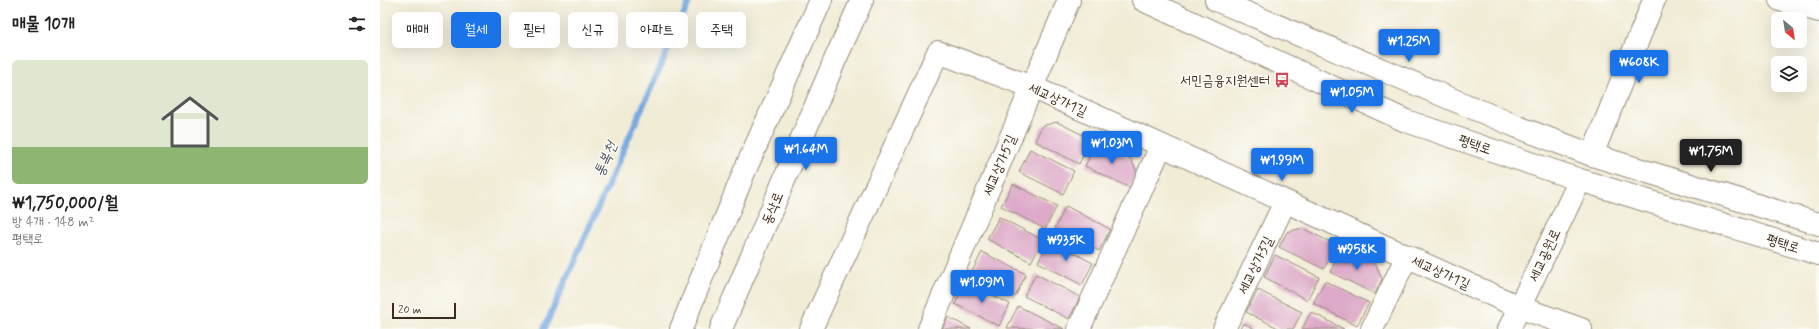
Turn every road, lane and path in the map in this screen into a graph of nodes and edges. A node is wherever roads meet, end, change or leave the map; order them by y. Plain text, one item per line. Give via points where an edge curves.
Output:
1 (821, 0) edge
2 (862, 0) edge
3 (1068, 0) edge
4 (1143, 0) edge
5 (1216, 0) edge
6 (1654, 0) edge
7 (1780, 0) edge
8 (1819, 11) edge
9 (1032, 86) junction
10 (1161, 146) junction
11 (1592, 154) junction
12 (1580, 180) junction
13 (1285, 202) junction
14 (1819, 224) edge
15 (1819, 254) edge
16 (1407, 256) junction
17 (1519, 307) junction
18 (681, 329) edge
19 (721, 329) edge
20 (811, 329) edge
21 (929, 329) edge
22 (1079, 329) edge
23 (1224, 329) edge
24 (1372, 329) edge
25 (1509, 329) edge
26 (1581, 329) edge

1 - 18 street via 745,170
2 - 19 street, 동삭로
3 - 9 street, 세교상가5길
4 - 12 street, 평택로 via 1406,120
5 - 11 street, 평택로 via 1518,127
6 - 11 street
7 - 8 street
9 - 10 street, 세교상가1길
9 - 20 street, 세교상가1길 via 938,52
9 - 21 street, 세교상가5길
10 - 13 street, 세교상가1길
10 - 22 street
11 - 14 street, 평택로
12 - 15 street, 평택로
12 - 17 street, 세교공원로
13 - 16 street, 세교상가1길
13 - 23 street, 세교상가3길
16 - 17 street, 세교상가1길
16 - 24 street
17 - 25 street, 세교공원로
17 - 26 street, 세교상가1길

